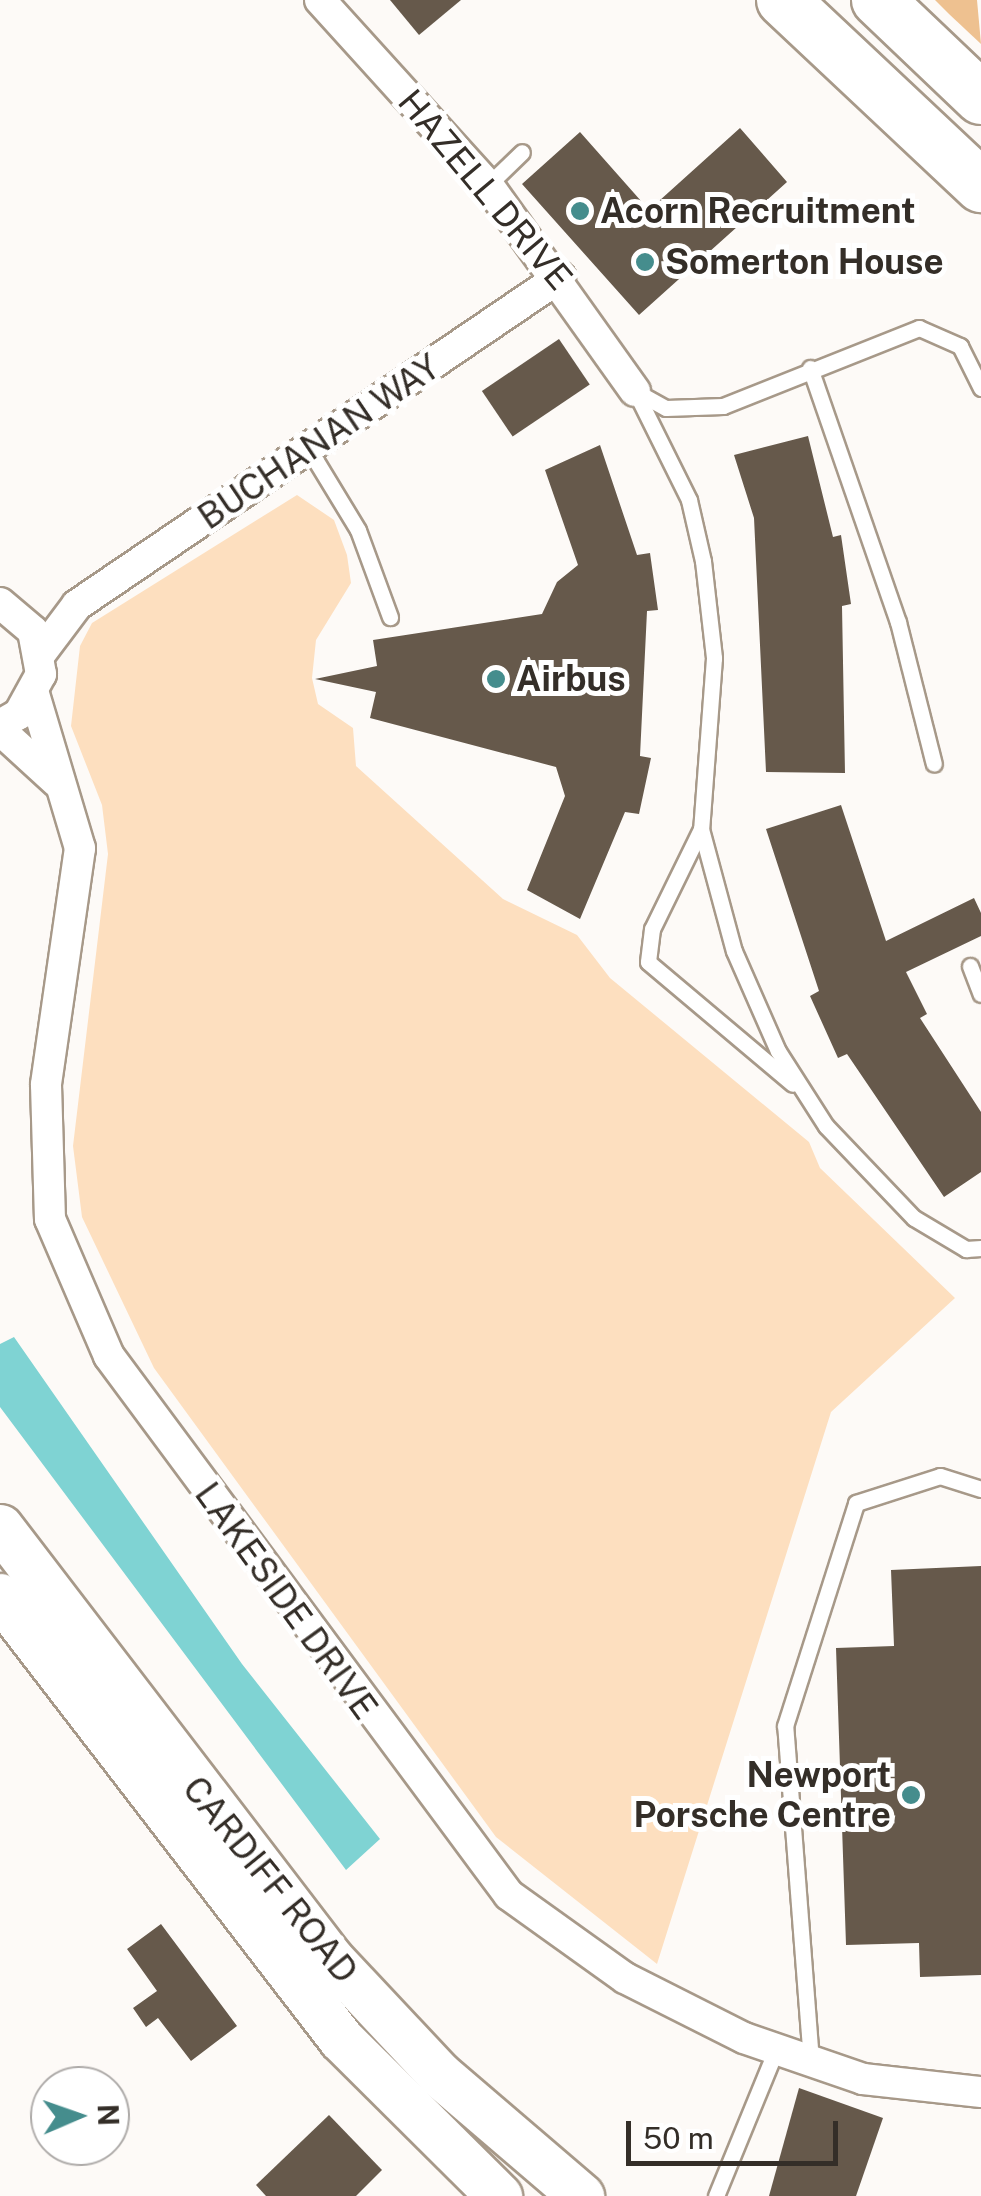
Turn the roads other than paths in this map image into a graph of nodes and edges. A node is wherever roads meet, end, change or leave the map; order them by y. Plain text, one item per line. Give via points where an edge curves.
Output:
1 (320, 0) edge
2 (784, 0) edge
3 (878, 0) edge
4 (981, 98) edge
5 (522, 152) dead end
6 (488, 184) junction
7 (981, 186) edge
8 (560, 277) junction
9 (810, 368) junction
10 (981, 388) edge
11 (635, 390) junction
12 (310, 451) junction
13 (0, 603) edge
14 (77, 606) junction
15 (390, 618) dead end
16 (40, 653) junction
17 (34, 694) junction
18 (0, 728) edge
19 (934, 764) dead end
20 (63, 787) junction
21 (701, 829) junction
22 (970, 966) dead end
23 (981, 994) edge
24 (801, 1091) junction
25 (981, 1248) edge
26 (981, 1490) edge
27 (0, 1527) edge
28 (0, 1596) edge
29 (776, 2050) junction
30 (811, 2061) junction
31 (981, 2092) edge
32 (499, 2196) edge
33 (581, 2196) edge
34 (716, 2196) edge

1 - 6 street, HAZELL DRIVE
2 - 7 highway
3 - 4 highway
5 - 6 lane
6 - 8 street, HAZELL DRIVE
8 - 11 street, HAZELL DRIVE
8 - 12 street, BUCHANAN WAY
9 - 10 lane via 919,328 960,346
9 - 11 lane via 700,411 666,408
9 - 19 lane via 898,622
11 - 21 lane via 689,500 711,608
12 - 14 street, BUCHANAN WAY
12 - 15 lane via 358,530
13 - 14 street, BUCHANAN WAY via 43,613
13 - 16 street, BUCHANAN WAY via 33,632
14 - 16 street, BUCHANAN WAY
16 - 17 street, BUCHANAN WAY
17 - 18 street
17 - 20 street, LAKESIDE DRIVE
18 - 20 street
20 - 29 street, LAKESIDE DRIVE via 80,848 80,894 46,1085 45,1170 50,1219 81,1308 403,1762 509,1894 626,1978
21 - 24 lane via 734,951
21 - 24 lane via 652,928 648,962
22 - 23 lane
24 - 25 lane via 884,1192 940,1237
26 - 30 lane via 940,1476 856,1503 784,1726
27 - 33 main road, CARDIFF ROAD via 331,1959 440,2075
28 - 32 main road, CARDIFF ROAD via 341,2039
29 - 30 street, LAKESIDE DRIVE
29 - 34 lane
30 - 31 street, LAKESIDE DRIVE via 910,2088

